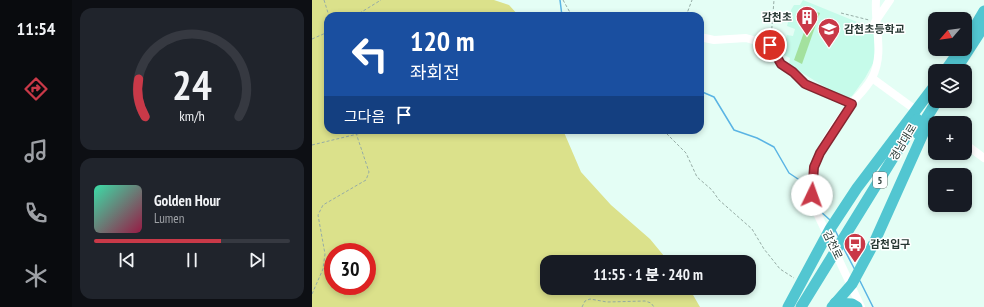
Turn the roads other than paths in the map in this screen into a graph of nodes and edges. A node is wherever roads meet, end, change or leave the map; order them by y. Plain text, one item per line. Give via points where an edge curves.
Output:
1 (876, 0) edge
2 (890, 0) edge
3 (984, 11) edge
4 (875, 22) junction
5 (981, 26) edge
6 (972, 35) edge
7 (704, 38) edge
8 (959, 64) edge
9 (872, 78) junction
10 (928, 93) edge
11 (852, 104) junction
12 (913, 108) dead end
13 (928, 118) edge
14 (928, 121) edge
15 (928, 123) edge
16 (972, 149) edge
17 (984, 158) edge
18 (831, 228) junction
19 (847, 239) junction
20 (834, 260) junction
21 (855, 277) junction
22 (834, 305) edge
23 (788, 307) edge
24 (800, 307) edge
25 (809, 307) edge
26 (857, 307) edge
27 (861, 307) edge

1 - 4 street, 감천로
2 - 4 street
3 - 5 highway
4 - 9 street, 감천로 via 879,47
5 - 6 highway
5 - 8 highway
7 - 11 street via 714,40 746,38 770,45 781,64 805,84
9 - 11 street, 감천로
9 - 12 street
10 - 18 highway via 857,188
11 - 18 street, 감천로 via 825,144 814,167 812,195 815,206
13 - 19 highway, 경남대로 / 5 via 913,125
14 - 19 highway, 경남대로
15 - 21 highway via 877,236
16 - 17 street
18 - 21 street, 감천로
18 - 23 highway
19 - 20 highway, 5
20 - 24 highway, 5
20 - 25 highway, 5
21 - 22 highway
21 - 27 street, 감천로
22 - 26 highway via 852,304

